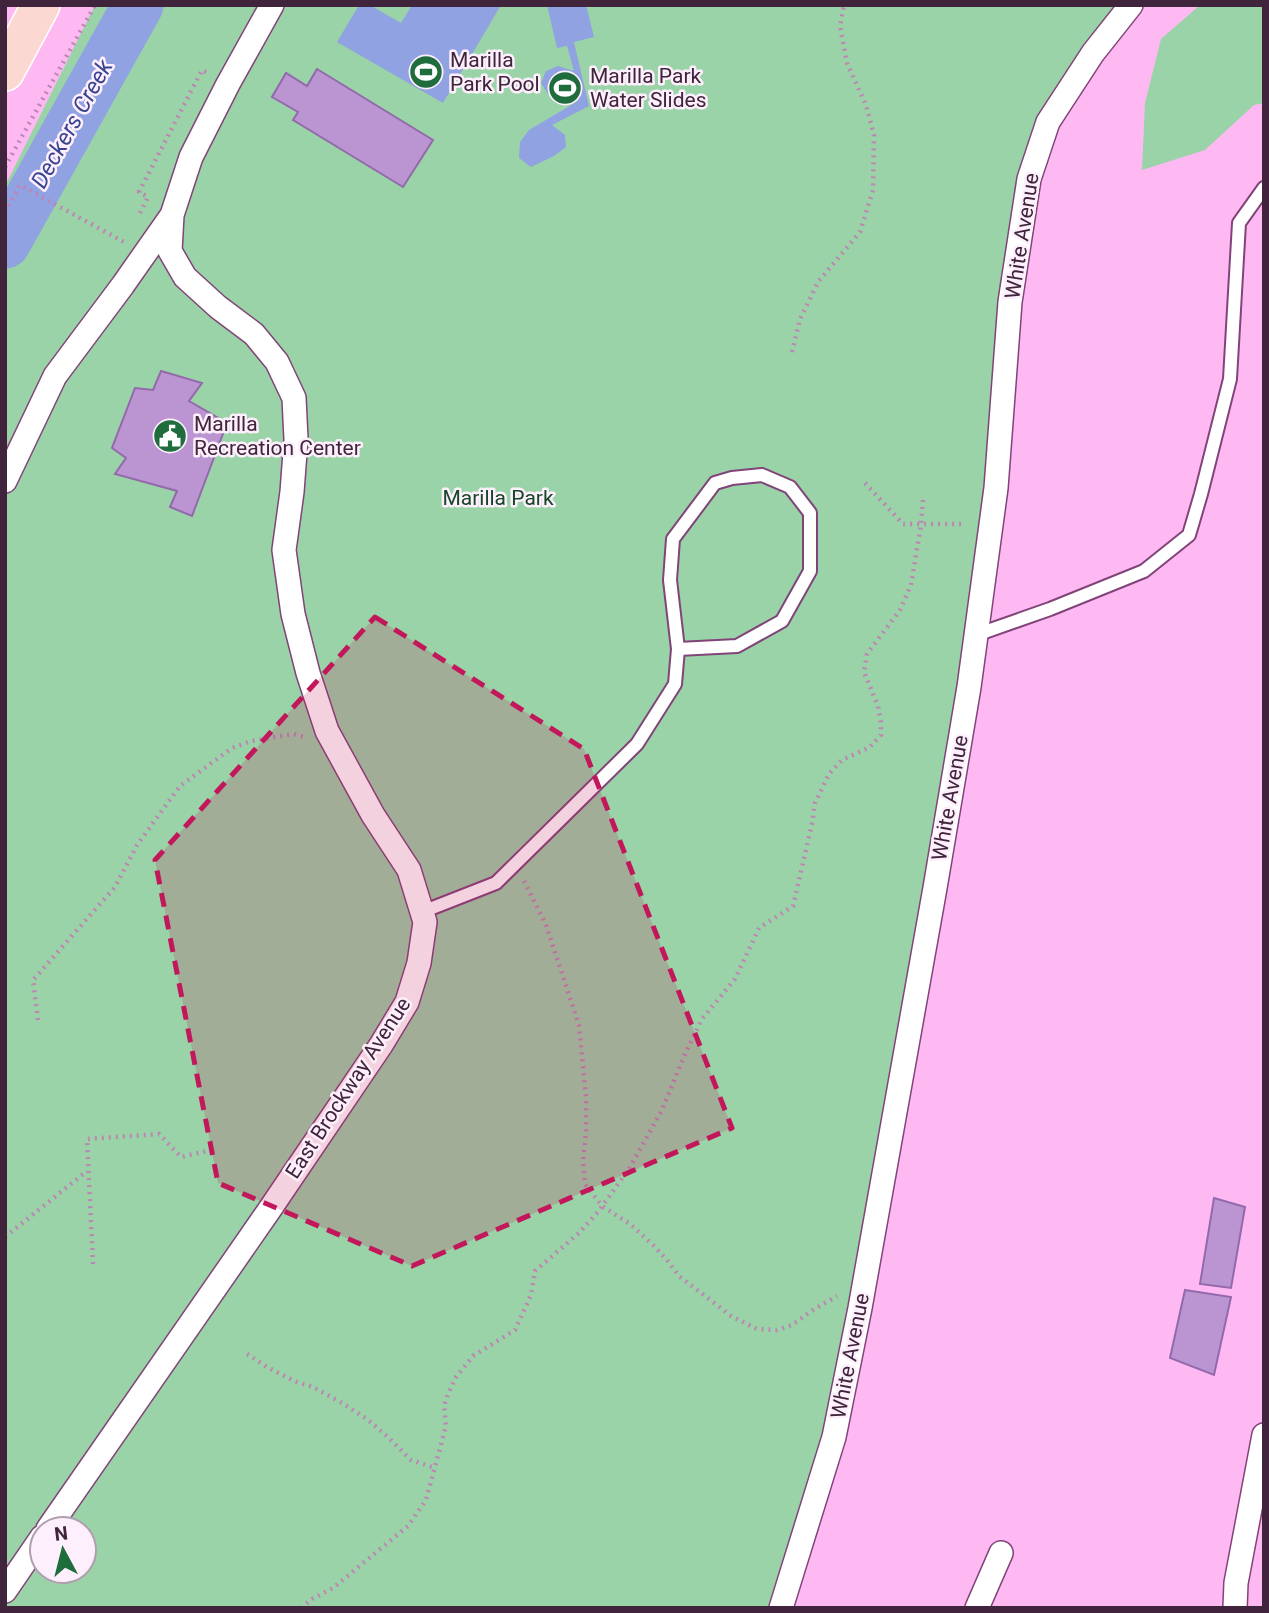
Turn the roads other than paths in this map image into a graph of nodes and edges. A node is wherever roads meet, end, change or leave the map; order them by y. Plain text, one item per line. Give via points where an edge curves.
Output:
1 (41, 5) edge
2 (272, 5) edge
3 (1131, 5) edge
4 (5, 72) edge
5 (1264, 188) edge
6 (172, 215) junction
7 (5, 481) edge
8 (976, 635) junction
9 (678, 649) junction
10 (422, 912) junction
11 (1264, 1434) edge
12 (58, 1515) edge
13 (1001, 1553) dead end
14 (28, 1557) edge
15 (5, 1591) edge
16 (781, 1608) edge
17 (977, 1608) edge
18 (1235, 1608) edge

1 - 4 main road
2 - 6 street, East Brockway Avenue via 191,157
3 - 8 street, White Avenue via 1048,122 1029,179 1010,302 996,488
5 - 8 lane via 1239,223 1230,379 1189,534 1144,571
6 - 7 street via 55,376
6 - 10 street, East Brockway Avenue via 170,251 185,277 254,334 277,362 294,398 296,439 285,550 296,626 327,731 408,870
8 - 16 street, White Avenue via 935,888 834,1437
9 - 9 lane via 670,580 673,539 715,483 762,475 790,487 810,513 810,571 782,621 737,646
9 - 10 lane via 675,684 636,744 496,883
10 - 12 street, East Brockway Avenue via 425,922 419,962 407,1003 271,1209
11 - 18 street
13 - 17 street
14 - 15 street

